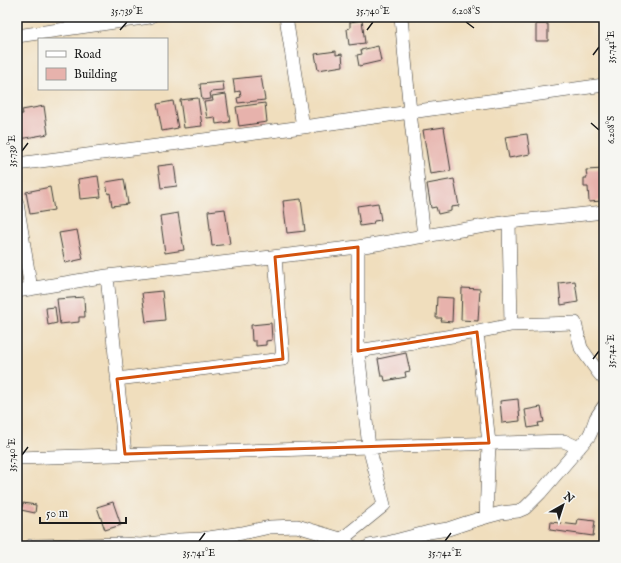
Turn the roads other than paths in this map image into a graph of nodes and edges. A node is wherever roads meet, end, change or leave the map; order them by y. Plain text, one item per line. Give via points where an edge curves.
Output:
1 (150, 17) edge
2 (286, 17) edge
3 (401, 17) edge
4 (17, 36) edge
5 (604, 85) edge
6 (410, 112) junction
7 (303, 127) junction
8 (17, 164) edge
9 (17, 203) edge
10 (604, 212) edge
11 (509, 222) junction
12 (424, 236) junction
13 (358, 247) junction
14 (275, 256) junction
15 (107, 276) junction
16 (31, 289) junction
17 (17, 291) edge
18 (511, 325) junction
19 (477, 332) junction
20 (358, 351) junction
21 (117, 378) junction
22 (604, 379) edge
23 (604, 406) edge
24 (489, 443) junction
25 (369, 447) junction
26 (578, 448) junction
27 (125, 454) junction
28 (17, 458) edge
29 (486, 517) junction
30 (346, 543) edge
31 (31, 546) edge
32 (369, 546) edge

1 - 4 street
2 - 7 street
3 - 6 street
5 - 6 street
6 - 7 street
6 - 12 street
7 - 8 street
9 - 16 street
10 - 11 street
11 - 12 street
11 - 18 street
12 - 13 street
13 - 14 street
13 - 20 street
14 - 15 street
14 - 21 street via 283,359
15 - 16 street
15 - 21 street
16 - 17 street
18 - 19 street
18 - 22 street via 575,323 581,348
19 - 20 street
19 - 24 street
20 - 25 street
21 - 27 street
23 - 26 street via 591,432
24 - 25 street
24 - 26 street via 564,441
24 - 29 street
25 - 27 street
25 - 30 street via 384,505
26 - 29 street via 525,508
27 - 28 street
29 - 32 street via 448,529
30 - 31 street via 297,526 270,527 202,539 141,545

